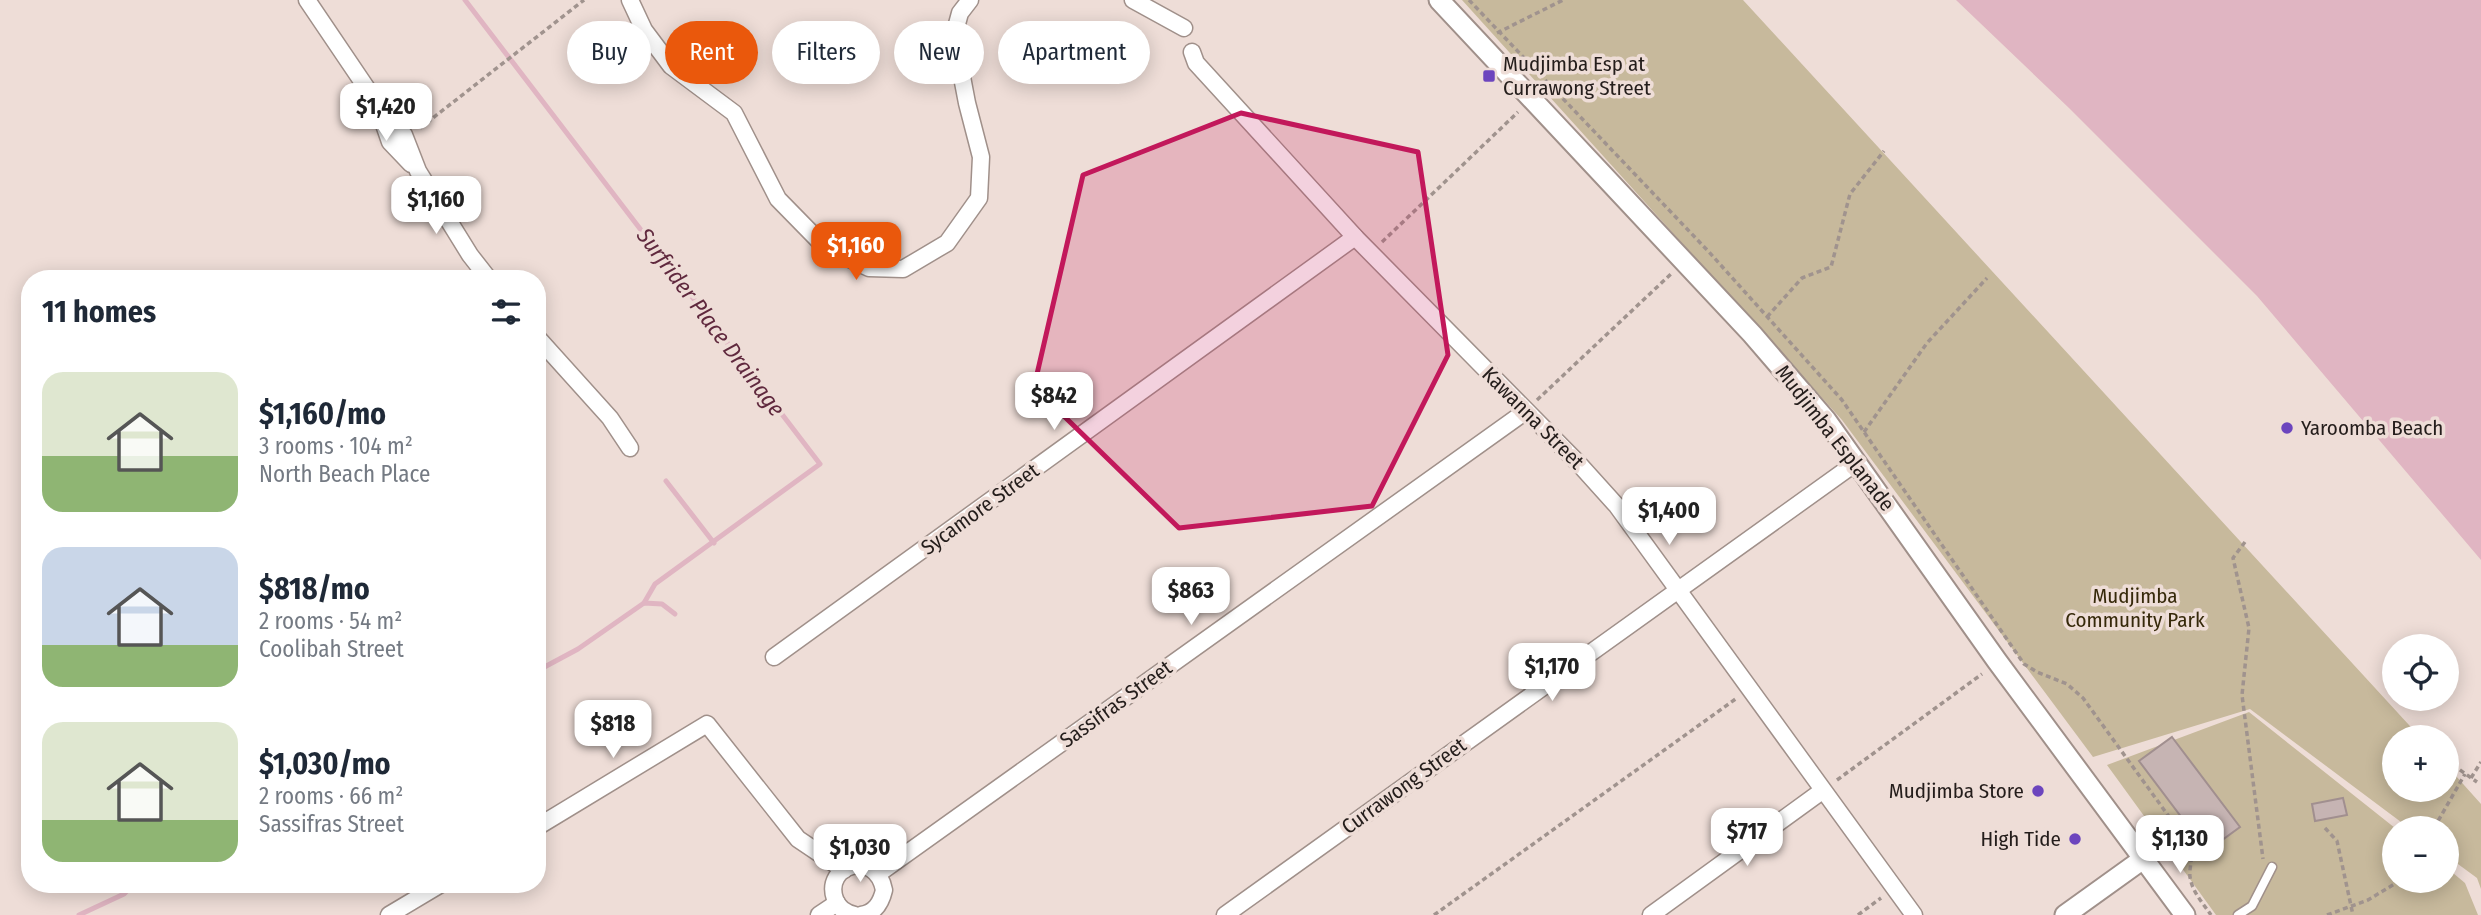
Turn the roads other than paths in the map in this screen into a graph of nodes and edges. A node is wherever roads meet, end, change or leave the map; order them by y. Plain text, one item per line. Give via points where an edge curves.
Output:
1 (307, 0) edge
2 (629, 0) edge
3 (970, 0) edge
4 (1133, 0) edge
5 (1439, 0) edge
6 (1184, 28) dead end
7 (1192, 52) dead end
8 (1355, 237) junction
9 (482, 270) edge
10 (546, 347) edge
11 (1525, 411) junction
12 (630, 448) dead end
13 (1852, 455) junction
14 (1678, 590) junction
15 (774, 657) dead end
16 (1822, 791) junction
17 (546, 822) edge
18 (2143, 859) junction
19 (2272, 867) road end
20 (844, 870) junction
21 (878, 874) junction
22 (426, 893) edge
23 (837, 903) junction
24 (867, 914) edge
25 (388, 915) edge
26 (819, 915) edge
27 (1225, 915) edge
28 (1651, 915) edge
29 (1914, 915) edge
30 (2065, 915) edge
31 (2185, 915) edge
32 (2238, 915) edge

1 - 9 street via 376,102 390,142 418,171
2 - 3 street via 671,66 734,113 778,199 826,248 869,268 904,269 947,243 979,198 981,157 954,35 960,13
4 - 6 street
5 - 13 street, Mudjimba Esplanade via 1752,334
7 - 8 street, Kawanna Street via 1196,63
8 - 11 street, Kawanna Street
8 - 15 street, Sycamore Street
10 - 12 street via 610,418
11 - 14 street, Kawanna Street via 1617,506
11 - 21 street, Sassifras Street
13 - 14 street, Currawong Street
13 - 18 street, Mudjimba Esplanade
14 - 16 street, Kawanna Street
14 - 27 street, Currawong Street
16 - 28 street
16 - 29 street, Kawanna Street
17 - 20 street via 707,724 798,839
18 - 30 street
18 - 31 street, Mudjimba Esplanade
19 - 32 lane via 2252,906
20 - 21 street via 860,865
20 - 23 street via 833,886
21 - 24 street via 882,899
22 - 25 street
23 - 24 street via 848,913
23 - 26 street

